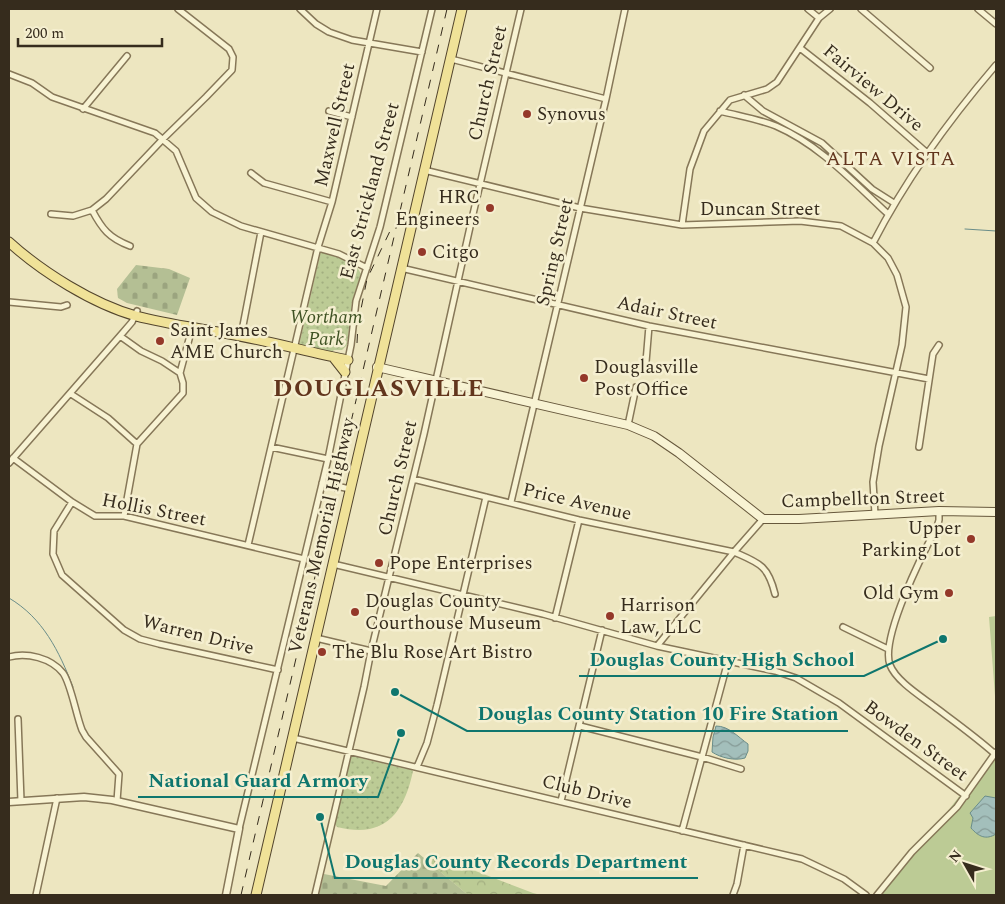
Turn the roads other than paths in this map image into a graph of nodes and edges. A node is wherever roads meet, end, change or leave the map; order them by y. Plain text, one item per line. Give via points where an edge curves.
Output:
1 (178, 9) edge
2 (300, 9) edge
3 (377, 9) edge
4 (432, 9) edge
5 (462, 9) edge
6 (521, 9) edge
7 (625, 9) edge
8 (808, 9) edge
9 (830, 9) edge
10 (861, 9) edge
11 (978, 9) edge
12 (819, 18) junction
13 (996, 24) edge
14 (369, 42) junction
15 (800, 48) junction
16 (422, 52) junction
17 (127, 56) dead end
18 (451, 59) junction
19 (996, 65) edge
20 (930, 68) dead end
21 (506, 73) junction
22 (9, 74) edge
23 (744, 95) junction
24 (606, 99) junction
25 (83, 108) junction
26 (329, 111) dead end
27 (720, 112) junction
28 (352, 117) junction
29 (162, 140) junction
30 (926, 152) junction
31 (424, 170) junction
32 (251, 173) dead end
33 (481, 184) junction
34 (332, 202) junction
35 (894, 203) junction
36 (580, 208) junction
37 (92, 210) junction
38 (52, 214) dead end
39 (888, 214) junction
40 (682, 224) junction
41 (261, 232) junction
42 (9, 242) edge
43 (873, 243) junction
44 (130, 246) dead end
45 (318, 247) junction
46 (367, 268) junction
47 (401, 268) junction
48 (458, 281) junction
49 (9, 302) edge
50 (67, 305) dead end
51 (558, 305) junction
52 (136, 313) junction
53 (649, 326) junction
54 (192, 328) junction
55 (228, 334) junction
56 (120, 336) junction
57 (241, 336) junction
58 (940, 345) dead end
59 (295, 348) junction
60 (334, 357) junction
61 (348, 360) junction
62 (646, 362) dead end
63 (377, 367) junction
64 (345, 372) junction
65 (180, 373) junction
66 (896, 374) junction
67 (929, 379) junction
68 (436, 381) junction
69 (636, 386) dead end
70 (71, 394) junction
71 (534, 404) junction
72 (628, 425) junction
73 (137, 444) junction
74 (271, 447) junction
75 (920, 447) dead end
76 (13, 458) junction
77 (328, 459) junction
78 (9, 463) edge
79 (413, 479) junction
80 (322, 483) junction
81 (350, 489) junction
82 (486, 497) junction
83 (72, 502) junction
84 (511, 502) junction
85 (938, 511) junction
86 (996, 512) edge
87 (875, 514) junction
88 (124, 516) junction
89 (763, 519) junction
90 (579, 520) junction
91 (248, 545) junction
92 (734, 552) junction
93 (304, 559) junction
94 (333, 564) junction
95 (389, 579) junction
96 (775, 594) dead end
97 (464, 595) junction
98 (555, 618) junction
99 (843, 627) dead end
100 (602, 630) junction
101 (316, 638) junction
102 (657, 646) junction
103 (888, 649) junction
104 (371, 651) junction
105 (9, 657) edge
106 (728, 661) junction
107 (278, 670) junction
108 (18, 719) dead end
109 (580, 726) junction
110 (293, 738) junction
111 (348, 751) junction
112 (995, 753) edge
113 (702, 756) junction
114 (417, 767) junction
115 (741, 769) dead end
116 (966, 796) junction
117 (57, 798) junction
118 (21, 801) junction
119 (117, 801) junction
120 (561, 801) junction
121 (9, 802) edge
122 (239, 829) junction
123 (682, 830) junction
124 (744, 845) junction
125 (36, 895) edge
126 (226, 895) edge
127 (256, 895) edge
128 (315, 895) edge
129 (733, 895) edge
130 (866, 895) edge
131 (877, 895) edge

1 - 29 street via 229,48 233,65 232,70
2 - 14 street via 328,32
3 - 14 street, Maxwell Street
4 - 16 street, East Strickland Street
5 - 18 main road, Veterans Memorial Highway
6 - 21 street, Church Street
7 - 24 street, Spring Street
8 - 12 street
9 - 12 street
10 - 20 street
11 - 13 street
12 - 15 street
14 - 16 street
14 - 28 street, Maxwell Street
15 - 23 street via 773,86
15 - 30 street, Fairview Drive
16 - 46 street, East Strickland Street
17 - 25 street
18 - 21 street
18 - 31 main road, Veterans Memorial Highway
19 - 30 street
21 - 24 street
21 - 33 street, Church Street
22 - 25 street via 32,83 52,97
23 - 27 street via 730,100
23 - 35 street via 763,111 822,143 872,189
24 - 36 street, Spring Street
25 - 29 street via 155,133
26 - 28 street
27 - 39 street via 760,121 800,139 821,152
27 - 40 street via 704,131 693,160
28 - 34 street, Maxwell Street
29 - 37 street
29 - 41 street via 176,151 196,198 230,222
30 - 35 street
31 - 33 street, Duncan Street
31 - 47 main road, Veterans Memorial Highway
32 - 34 street via 264,183
33 - 36 street, Duncan Street
33 - 48 street, Church Street
34 - 45 street, Maxwell Street
35 - 39 street
36 - 40 street, Duncan Street
36 - 51 street, Spring Street
37 - 38 street via 73,216
37 - 44 street via 102,228
39 - 43 street
40 - 43 street, Duncan Street via 800,221 841,226
41 - 45 street
41 - 57 street
42 - 52 main road via 45,271 74,288 98,301
43 - 66 street, Duncan Street via 888,258 898,275 906,307
45 - 46 street
45 - 59 street, Maxwell Street
46 - 61 street, East Strickland Street via 356,301
47 - 48 street, Adair Street
47 - 63 main road, Veterans Memorial Highway
48 - 51 street, Adair Street
48 - 68 street, Church Street
49 - 50 street
51 - 53 street, Adair Street
51 - 71 street, Spring Street
52 - 54 main road
52 - 55 main road
52 - 56 street
53 - 62 street
53 - 66 street, Adair Street
54 - 55 main road
54 - 65 street
55 - 57 main road
56 - 65 street
56 - 70 street
57 - 59 main road
58 - 67 street via 933,354
59 - 60 main road
59 - 74 street, Maxwell Street
60 - 61 main road
60 - 64 main road
61 - 64 street, East Strickland Street
63 - 68 main road, Campbellton Street
63 - 81 main road, Veterans Memorial Highway
64 - 77 street, East Strickland Street
65 - 73 street via 183,394
66 - 67 street, Adair Street
66 - 87 street, Duncan Street via 874,482
67 - 75 street
68 - 71 main road, Campbellton Street
68 - 79 street, Church Street
69 - 72 street
70 - 73 street via 108,418
70 - 76 street
71 - 72 main road, Campbellton Street
71 - 84 street, Spring Street
72 - 89 main road, Campbellton Street via 679,452
73 - 88 street
74 - 77 street
74 - 91 street, Maxwell Street
76 - 78 street
76 - 83 street, Hollis Street
77 - 80 street, East Strickland Street
79 - 82 street, Price Avenue
79 - 95 street, Church Street
80 - 81 street
80 - 93 street, East Strickland Street
81 - 94 main road, Veterans Memorial Highway
82 - 84 street, Price Avenue
82 - 97 street
83 - 88 street, Hollis Street via 95,516
83 - 107 street, Warren Drive via 54,531 53,554 62,575 124,630 159,644
84 - 90 street, Price Avenue
85 - 86 main road, Campbellton Street
85 - 87 main road, Campbellton Street
85 - 103 street via 937,527 910,581
87 - 89 main road, Campbellton Street via 799,520
88 - 91 street, Hollis Street
89 - 92 street
90 - 92 street, Price Avenue
90 - 98 street
91 - 93 street, Hollis Street
92 - 96 street, Price Avenue via 768,572
92 - 102 street
93 - 107 street, East Strickland Street
94 - 95 street, Bowden Street
94 - 101 main road, Veterans Memorial Highway
95 - 97 street, Bowden Street
95 - 104 street, Church Street
97 - 98 street, Bowden Street
97 - 114 street via 427,743
98 - 100 street, Bowden Street
99 - 103 street
100 - 102 street, Bowden Street
100 - 109 street
101 - 104 street
101 - 110 main road, Veterans Memorial Highway
102 - 106 street, Bowden Street
103 - 112 street via 890,666 898,676
104 - 111 street, Church Street
105 - 119 street via 25,655 40,658 63,673 82,730 119,774
106 - 113 street
106 - 116 street, Bowden Street via 775,671 815,688
107 - 122 street, East Strickland Street
108 - 118 street
109 - 113 street
109 - 120 street
110 - 111 street, Club Drive
110 - 127 main road, Veterans Memorial Highway
111 - 114 street, Club Drive
111 - 128 street, Church Street
112 - 116 street
113 - 115 street
113 - 123 street
114 - 120 street, Club Drive
116 - 131 street via 912,852
117 - 118 street
117 - 119 street
117 - 125 street
118 - 121 street
119 - 122 street
120 - 123 street, Club Drive
122 - 126 street
123 - 124 street, Club Drive
124 - 129 street
124 - 130 street, Club Drive via 802,859 844,879

